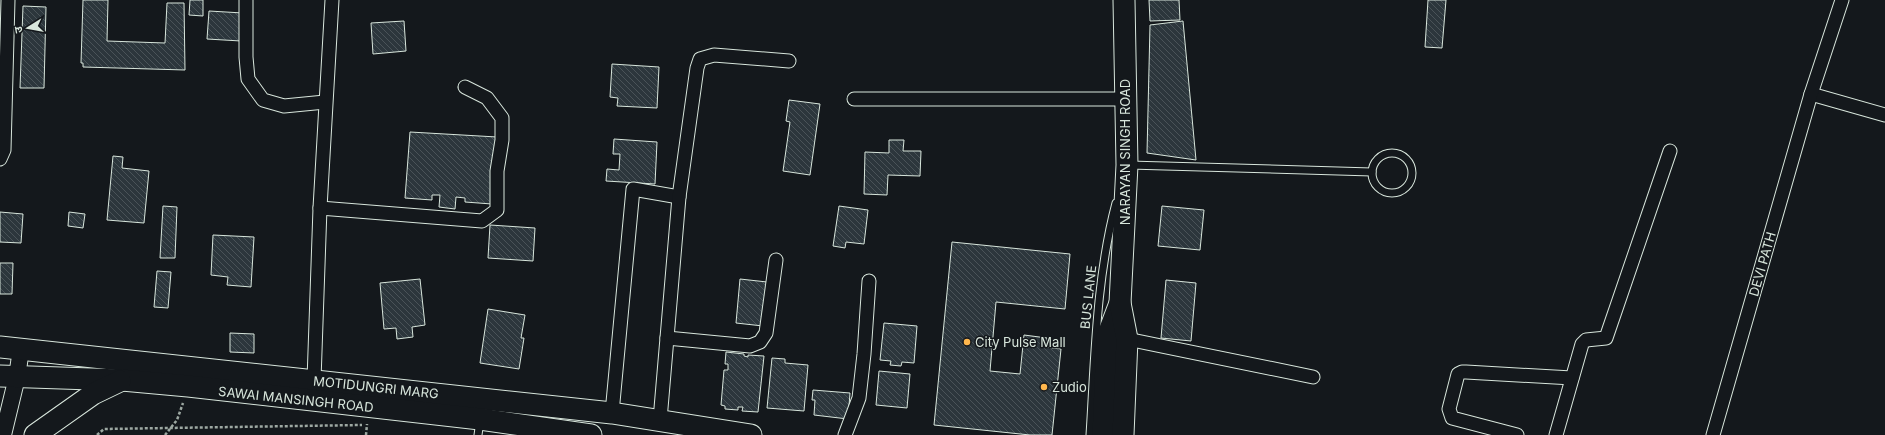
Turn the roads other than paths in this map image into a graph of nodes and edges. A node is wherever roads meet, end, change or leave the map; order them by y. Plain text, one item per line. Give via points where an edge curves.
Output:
1 (8, 0) edge
2 (246, 0) edge
3 (332, 0) edge
4 (1124, 0) edge
5 (1842, 0) edge
6 (789, 61) dead end
7 (465, 87) dead end
8 (1811, 94) junction
9 (1125, 98) junction
10 (854, 99) dead end
11 (325, 102) junction
12 (1885, 115) edge
13 (1670, 151) dead end
14 (0, 159) edge
15 (1127, 165) junction
16 (1372, 172) junction
17 (679, 197) junction
18 (320, 208) junction
19 (776, 260) dead end
20 (869, 281) dead end
21 (1120, 303) junction
22 (666, 338) junction
23 (1126, 340) junction
24 (0, 347) edge
25 (21, 349) junction
26 (9, 376) edge
27 (1313, 377) dead end
28 (1572, 378) junction
29 (122, 380) junction
30 (314, 380) junction
31 (612, 413) junction
32 (660, 420) junction
33 (479, 427) edge
34 (3, 435) edge
35 (36, 435) edge
36 (591, 435) edge
37 (751, 435) edge
38 (845, 435) edge
39 (1090, 435) edge
40 (1103, 435) edge
41 (1123, 435) edge
42 (1517, 435) edge
43 (1556, 435) edge
44 (1713, 435) edge

1 - 14 street via 4,150
2 - 11 street via 248,79 263,100 284,106
3 - 11 street
4 - 9 main road, NARAYAN SINGH ROAD
5 - 8 street, DEVI PATH
6 - 17 street via 714,55 700,59
7 - 18 street via 487,98 502,118 502,140 497,171 497,210 482,221
8 - 12 street
8 - 44 street, DEVI PATH
9 - 10 street
9 - 15 main road, NARAYAN SINGH ROAD
11 - 18 street
13 - 28 street via 1606,338 1583,341
15 - 16 lane
15 - 21 main road, NARAYAN SINGH ROAD
15 - 39 lane, BUS LANE via 1104,257 1098,305
16 - 16 lane via 1375,184 1391,193 1403,190 1412,174 1411,167 1402,156 1389,153 1377,160
17 - 22 street
17 - 31 street via 633,189
18 - 30 street
19 - 22 street via 766,333 760,342 750,346
20 - 38 street via 858,398
21 - 23 main road
21 - 40 main road via 1107,337
22 - 32 street
23 - 27 street
23 - 41 main road
24 - 25 main road, MOTIDUNGRI MARG
25 - 26 street
25 - 30 main road, MOTIDUNGRI MARG
26 - 29 main road, SAWAI MANSINGH ROAD
26 - 34 street
28 - 42 street via 1466,372 1458,374 1449,409 1452,418
28 - 43 street
29 - 33 main road, SAWAI MANSINGH ROAD via 188,386
29 - 35 main road via 93,394
30 - 31 main road, MOTIDUNGRI MARG
31 - 32 main road, MOTIDUNGRI MARG
32 - 37 main road, MOTIDUNGRI MARG
33 - 36 main road, SAWAI MANSINGH ROAD

